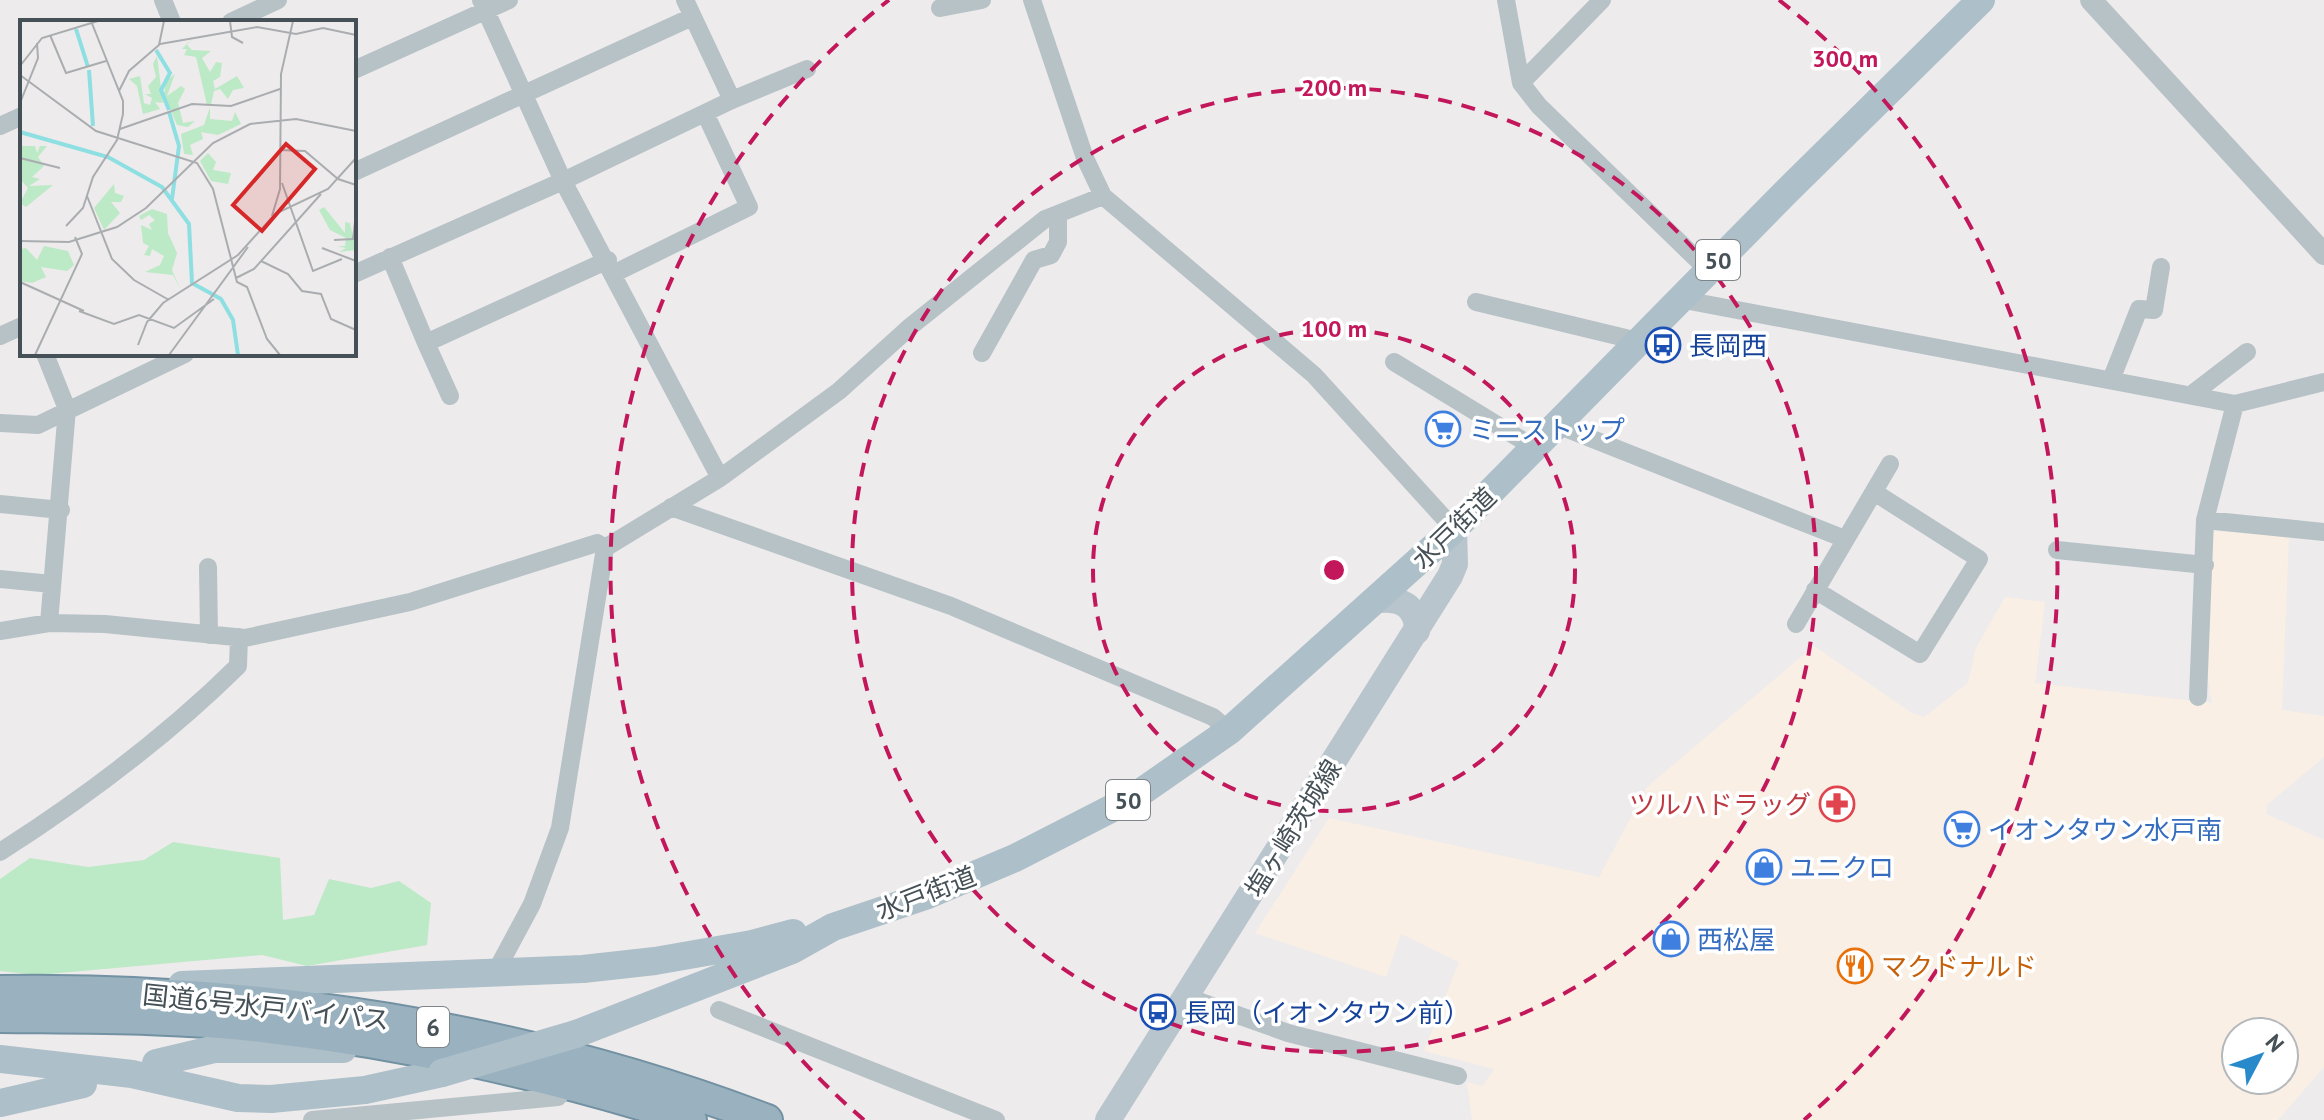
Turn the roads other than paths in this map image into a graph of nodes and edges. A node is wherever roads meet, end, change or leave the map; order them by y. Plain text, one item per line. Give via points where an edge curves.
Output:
1 (163, 0) edge
2 (278, 0) edge
3 (509, 0) edge
4 (982, 0) edge
5 (1032, 0) edge
6 (1506, 0) edge
7 (1602, 0) edge
8 (1981, 0) edge
9 (2091, 0) edge
10 (483, 6) edge
11 (688, 8) edge
12 (940, 8) dead end
13 (171, 20) edge
14 (235, 20) edge
15 (356, 69) edge
16 (807, 69) dead end
17 (1521, 83) junction
18 (524, 95) junction
19 (732, 100) junction
20 (705, 113) junction
21 (20, 117) edge
22 (0, 126) edge
23 (356, 171) edge
24 (563, 181) junction
25 (1103, 196) junction
26 (1058, 214) junction
27 (2324, 254) edge
28 (390, 257) junction
29 (611, 266) junction
30 (2161, 267) dead end
31 (1708, 270) junction
32 (356, 273) edge
33 (1679, 299) junction
34 (1476, 302) dead end
35 (20, 327) edge
36 (0, 336) edge
37 (1638, 341) junction
38 (426, 343) junction
39 (2247, 352) dead end
40 (982, 353) dead end
41 (46, 356) edge
42 (181, 356) edge
43 (1394, 362) dead end
44 (2111, 380) junction
45 (2324, 382) edge
46 (2191, 395) junction
47 (450, 396) dead end
48 (2235, 404) junction
49 (67, 409) junction
50 (0, 423) edge
51 (1557, 425) junction
52 (1535, 448) junction
53 (1890, 464) dead end
54 (720, 478) junction
55 (1874, 492) junction
56 (0, 504) edge
57 (671, 507) junction
58 (61, 510) junction
59 (2205, 520) junction
60 (1454, 529) junction
61 (2324, 532) edge
62 (1845, 539) junction
63 (605, 548) junction
64 (2057, 550) dead end
65 (2205, 565) junction
66 (208, 567) dead end
67 (0, 579) edge
68 (52, 584) junction
69 (1815, 590) junction
70 (1379, 600) junction
71 (49, 623) junction
72 (1796, 624) dead end
73 (0, 631) edge
74 (1417, 631) junction
75 (209, 635) junction
76 (239, 637) junction
77 (2198, 697) dead end
78 (1229, 731) junction
79 (0, 852) edge
80 (833, 927) junction
81 (495, 973) junction
82 (0, 991) edge
83 (1187, 997) junction
84 (88, 1004) junction
85 (719, 1010) dead end
86 (0, 1017) edge
87 (408, 1051) junction
88 (0, 1059) edge
89 (156, 1063) dead end
90 (1458, 1076) dead end
91 (83, 1084) dead end
92 (568, 1084) junction
93 (0, 1103) edge
94 (312, 1120) edge
95 (691, 1120) edge
96 (767, 1120) edge
97 (996, 1120) edge
98 (1108, 1120) edge

1 - 13 street
2 - 14 street
3 - 10 street
4 - 12 street
5 - 25 street
6 - 17 street
7 - 17 street
8 - 31 main road, 水戸街道 / 50
9 - 27 street
10 - 15 street
10 - 18 street
11 - 18 street
11 - 19 street
16 - 19 street
17 - 31 street
18 - 23 street
18 - 24 street
19 - 20 street
20 - 24 street
20 - 29 street via 749,207
21 - 22 street
24 - 28 street
24 - 29 street
25 - 26 street
25 - 60 street via 1314,375
26 - 40 street via 1058,242 1051,255 1034,260
26 - 54 street via 911,326 839,391
28 - 32 street
28 - 38 street
29 - 38 street
29 - 54 street
30 - 44 street via 2154,310 2139,309
31 - 33 main road, 水戸街道 / 50
33 - 37 main road, 水戸街道 / 50
33 - 44 street
34 - 37 street
35 - 36 street
37 - 51 main road, 水戸街道 / 50
38 - 47 street
39 - 46 street
41 - 49 street
42 - 49 street
43 - 52 street
44 - 46 street
45 - 48 street
46 - 48 street
48 - 59 street
49 - 50 street via 38,425
49 - 58 street
51 - 52 main road, 水戸街道 / 50
51 - 62 street
52 - 60 main road, 水戸街道 / 50
53 - 55 street
54 - 57 street
55 - 62 street
55 - 69 street via 1979,559 1920,654
56 - 58 street
57 - 63 street
57 - 78 street via 951,606 1213,717
58 - 68 street
59 - 61 street
59 - 65 street
60 - 70 main road, 水戸街道 / 50
60 - 74 main road, 塩ヶ崎茨城線 via 1453,571
62 - 69 street
63 - 76 street via 597,543 410,602
63 - 81 street via 560,828 532,904
64 - 65 street
65 - 77 street
66 - 75 street
67 - 68 street
68 - 71 street
69 - 72 street
70 - 74 main road via 1407,605
70 - 78 main road, 水戸街道 / 50
71 - 73 street
71 - 75 street
74 - 83 main road, 塩ヶ崎茨城線
75 - 76 street
76 - 79 street via 238,666 180,723 70,807
78 - 80 main road, 水戸街道 / 50 via 1134,797 1064,835 925,896
80 - 81 main road via 655,961
80 - 88 main road, bridge via 792,950 576,1034 365,1090 238,1098 132,1074
81 - 84 main road via 355,976
82 - 84 highway, 6
83 - 90 street via 1288,1033
83 - 98 main road, 塩ヶ崎茨城線
84 - 86 highway, 6
84 - 87 highway, 国道6号水戸バイパス / 6
84 - 96 highway, 国道6号水戸バイパス / 6 via 252,1001 417,1024 594,1063
85 - 97 street
87 - 89 main road via 248,1047
87 - 92 highway, 国道6号水戸バイパス / 6
91 - 93 main road
92 - 94 street via 558,1097
92 - 95 highway, 国道6号水戸バイパス / 6

